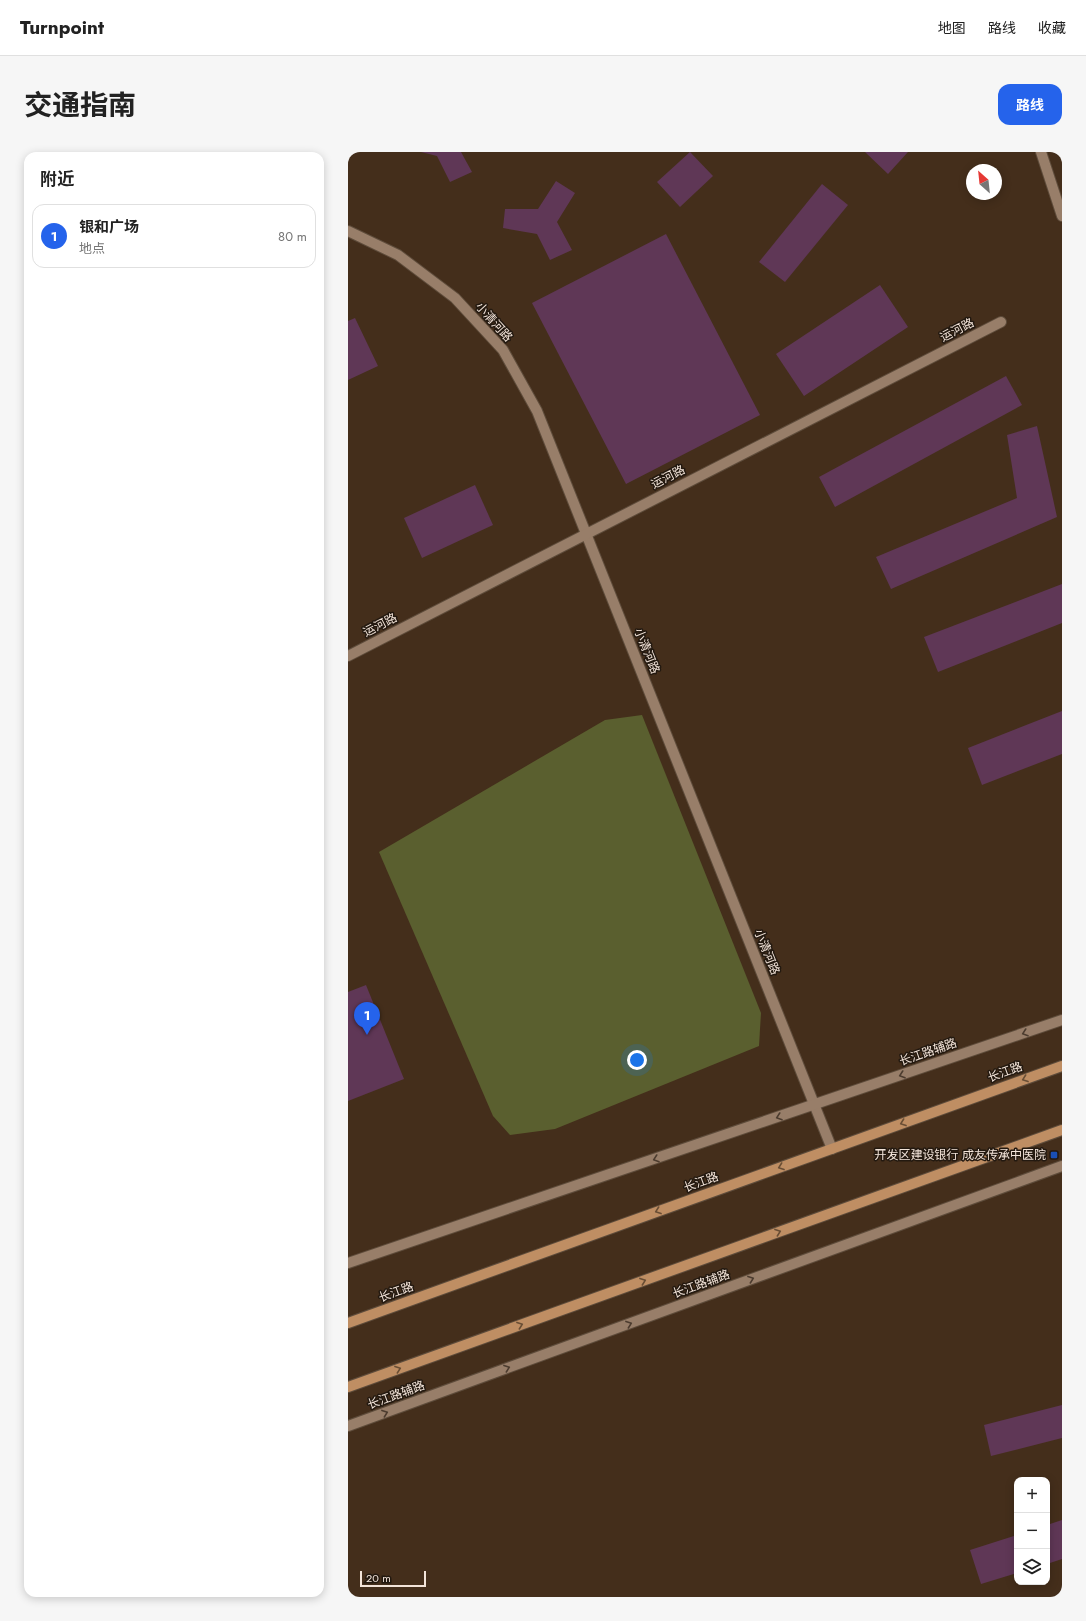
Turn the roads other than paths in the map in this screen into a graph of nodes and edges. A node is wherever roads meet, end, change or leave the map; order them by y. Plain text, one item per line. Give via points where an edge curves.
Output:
1 (1041, 152) edge
2 (1062, 216) edge
3 (348, 231) edge
4 (1000, 322) dead end
5 (586, 534) junction
6 (348, 656) edge
7 (1062, 1020) edge
8 (1062, 1066) edge
9 (815, 1105) junction
10 (1062, 1130) edge
11 (832, 1148) junction
12 (1062, 1166) edge
13 (348, 1264) edge
14 (348, 1323) edge
15 (348, 1387) edge
16 (348, 1426) edge

1 - 2 street
3 - 5 street, 小清河路 via 398,254 455,298 503,350 537,411
4 - 5 street, 运河路
5 - 6 street, 运河路
5 - 9 street, 小清河路
7 -> 9 street, 长江路辅路
8 -> 11 main road, 长江路
9 - 11 street, 小清河路
9 -> 13 street, 长江路辅路
15 -> 10 main road
11 -> 14 main road, 长江路
16 -> 12 street, 长江路辅路

